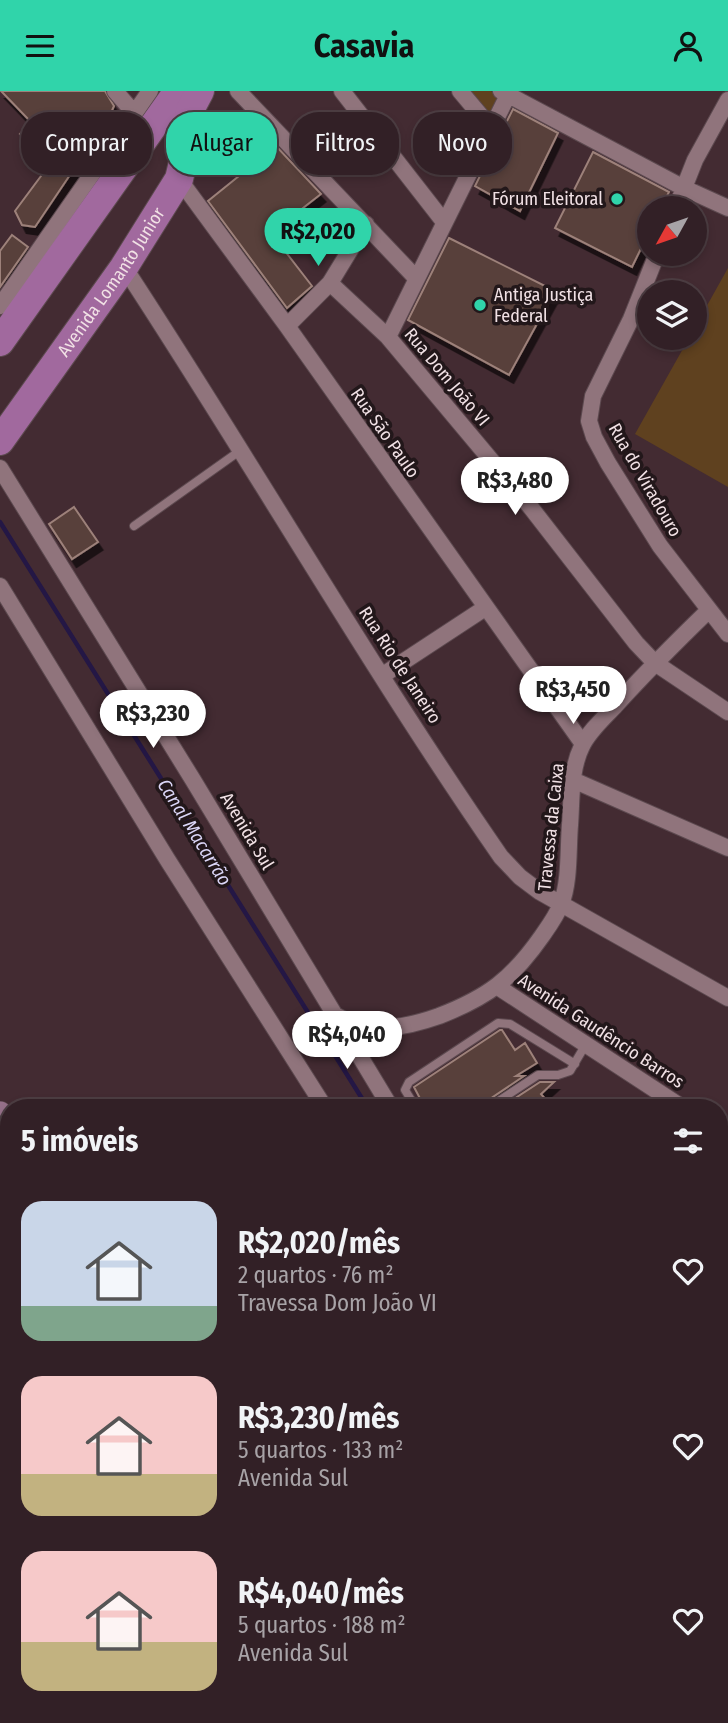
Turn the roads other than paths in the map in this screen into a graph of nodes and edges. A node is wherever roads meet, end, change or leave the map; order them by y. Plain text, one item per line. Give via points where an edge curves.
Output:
1 (115, 91) edge
2 (150, 91) edge
3 (237, 91) edge
4 (342, 91) edge
5 (460, 91) edge
6 (721, 91) edge
7 (504, 93) edge
8 (728, 94) edge
9 (189, 97) edge
10 (728, 100) edge
11 (133, 112) edge
12 (136, 112) edge
13 (478, 112) edge
14 (498, 112) edge
15 (92, 175) edge
16 (468, 175) edge
17 (178, 179) junction
18 (684, 188) junction
19 (681, 196) edge
20 (725, 207) edge
21 (444, 222) junction
22 (366, 224) junction
23 (652, 266) edge
24 (124, 267) junction
25 (416, 278) junction
26 (330, 283) junction
27 (0, 306) edge
28 (287, 326) junction
29 (388, 337) junction
30 (0, 342) edge
31 (0, 441) edge
32 (241, 450) junction
33 (0, 468) edge
34 (134, 526) dead end
35 (0, 586) edge
36 (485, 608) junction
37 (709, 610) junction
38 (728, 634) edge
39 (655, 663) junction
40 (383, 675) junction
41 (728, 712) edge
42 (583, 744) junction
43 (573, 780) junction
44 (728, 848) edge
45 (561, 904) junction
46 (498, 987) junction
47 (728, 998) edge
48 (335, 1014) junction
49 (586, 1044) junction
50 (575, 1064) junction
51 (320, 1099) edge
52 (386, 1099) edge
53 (410, 1099) edge
54 (501, 1099) edge
55 (669, 1099) edge

1 - 11 street
2 - 12 street
3 - 22 street
4 - 21 street
5 - 13 street
6 - 8 street
7 - 14 street
7 - 18 street
9 - 17 highway, Avenida Lomanto Junior via 185,154
9 - 30 highway
10 - 18 street
15 - 27 street
16 - 21 street
17 - 24 highway, Avenida Lomanto Junior
17 - 28 street, Rua São Paulo
18 - 19 street
18 - 20 street
21 - 25 street
22 - 25 street
22 - 26 street
23 - 37 street, Rua do Viradouro via 593,395 589,421 608,463 660,546
24 - 31 highway, Avenida Lomanto Junior
24 - 32 street, Rua Rio de Janeiro
25 - 29 street
26 - 28 street
26 - 29 street, Rua Dom João VI
28 - 36 street, Rua São Paulo
29 - 39 street, Rua Dom João VI
32 - 34 lane
32 - 40 street, Rua Rio de Janeiro
33 - 48 street, Avenida Sul
35 - 51 street
36 - 40 street
36 - 42 street, Rua São Paulo
37 - 38 street, Rua do Viradouro
37 - 39 street, Travessa da Caixa
39 - 41 street, Rua Dom João VI
39 - 42 street, Travessa da Caixa
40 - 45 street, Rua Rio de Janeiro via 501,857 520,877
42 - 43 street, Travessa da Caixa
43 - 44 street
43 - 45 street, Travessa da Caixa
45 - 46 street, Travessa da Caixa via 534,947
45 - 47 street, Rua Rio de Janeiro
46 - 48 street, Travessa da Caixa via 414,1025 372,1028
46 - 49 street, Avenida Gaudêncio Barros
48 - 52 street, Avenida Sul
49 - 50 lane
49 - 55 street, Avenida Gaudêncio Barros
50 - 53 lane via 510,1024 498,1023 409,1082 405,1090
50 - 54 lane via 564,1074 534,1077

